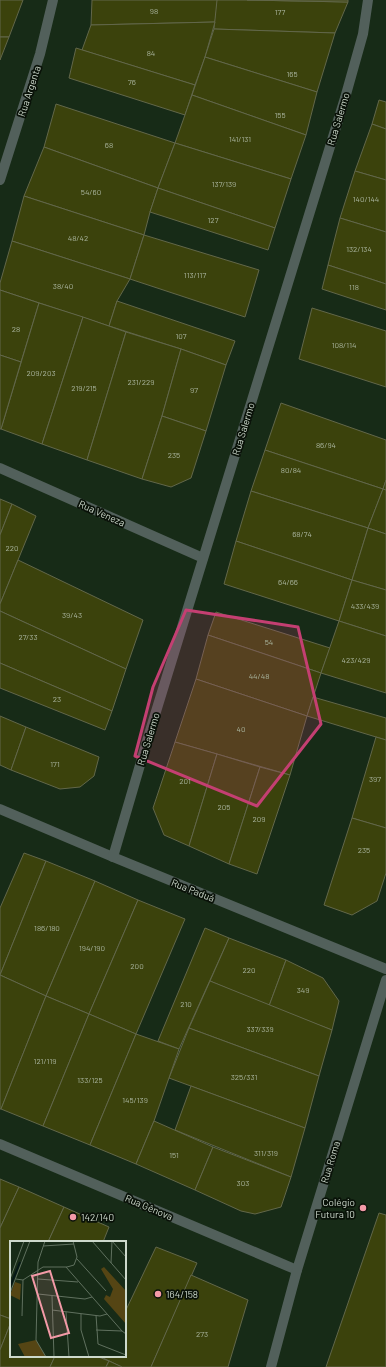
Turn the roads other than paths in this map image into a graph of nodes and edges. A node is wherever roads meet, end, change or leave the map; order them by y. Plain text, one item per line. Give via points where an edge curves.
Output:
1 (53, 0) edge
2 (368, 0) edge
3 (0, 180) edge
4 (0, 468) edge
5 (203, 558) junction
6 (0, 809) edge
7 (113, 857) junction
8 (386, 969) edge
9 (386, 980) edge
10 (0, 1144) edge
11 (297, 1270) junction
12 (271, 1367) edge

1 - 3 street, Rua Argenta via 40,54
2 - 5 street, Rua Salermo via 363,34 345,98
4 - 5 street, Rua Veneza
5 - 7 street, Rua Salermo
6 - 7 street, Rua Paduá
7 - 8 street, Rua Paduá
9 - 11 street, Rua Roma
10 - 11 street, Rua Gênova
11 - 12 street, Rua Roma

